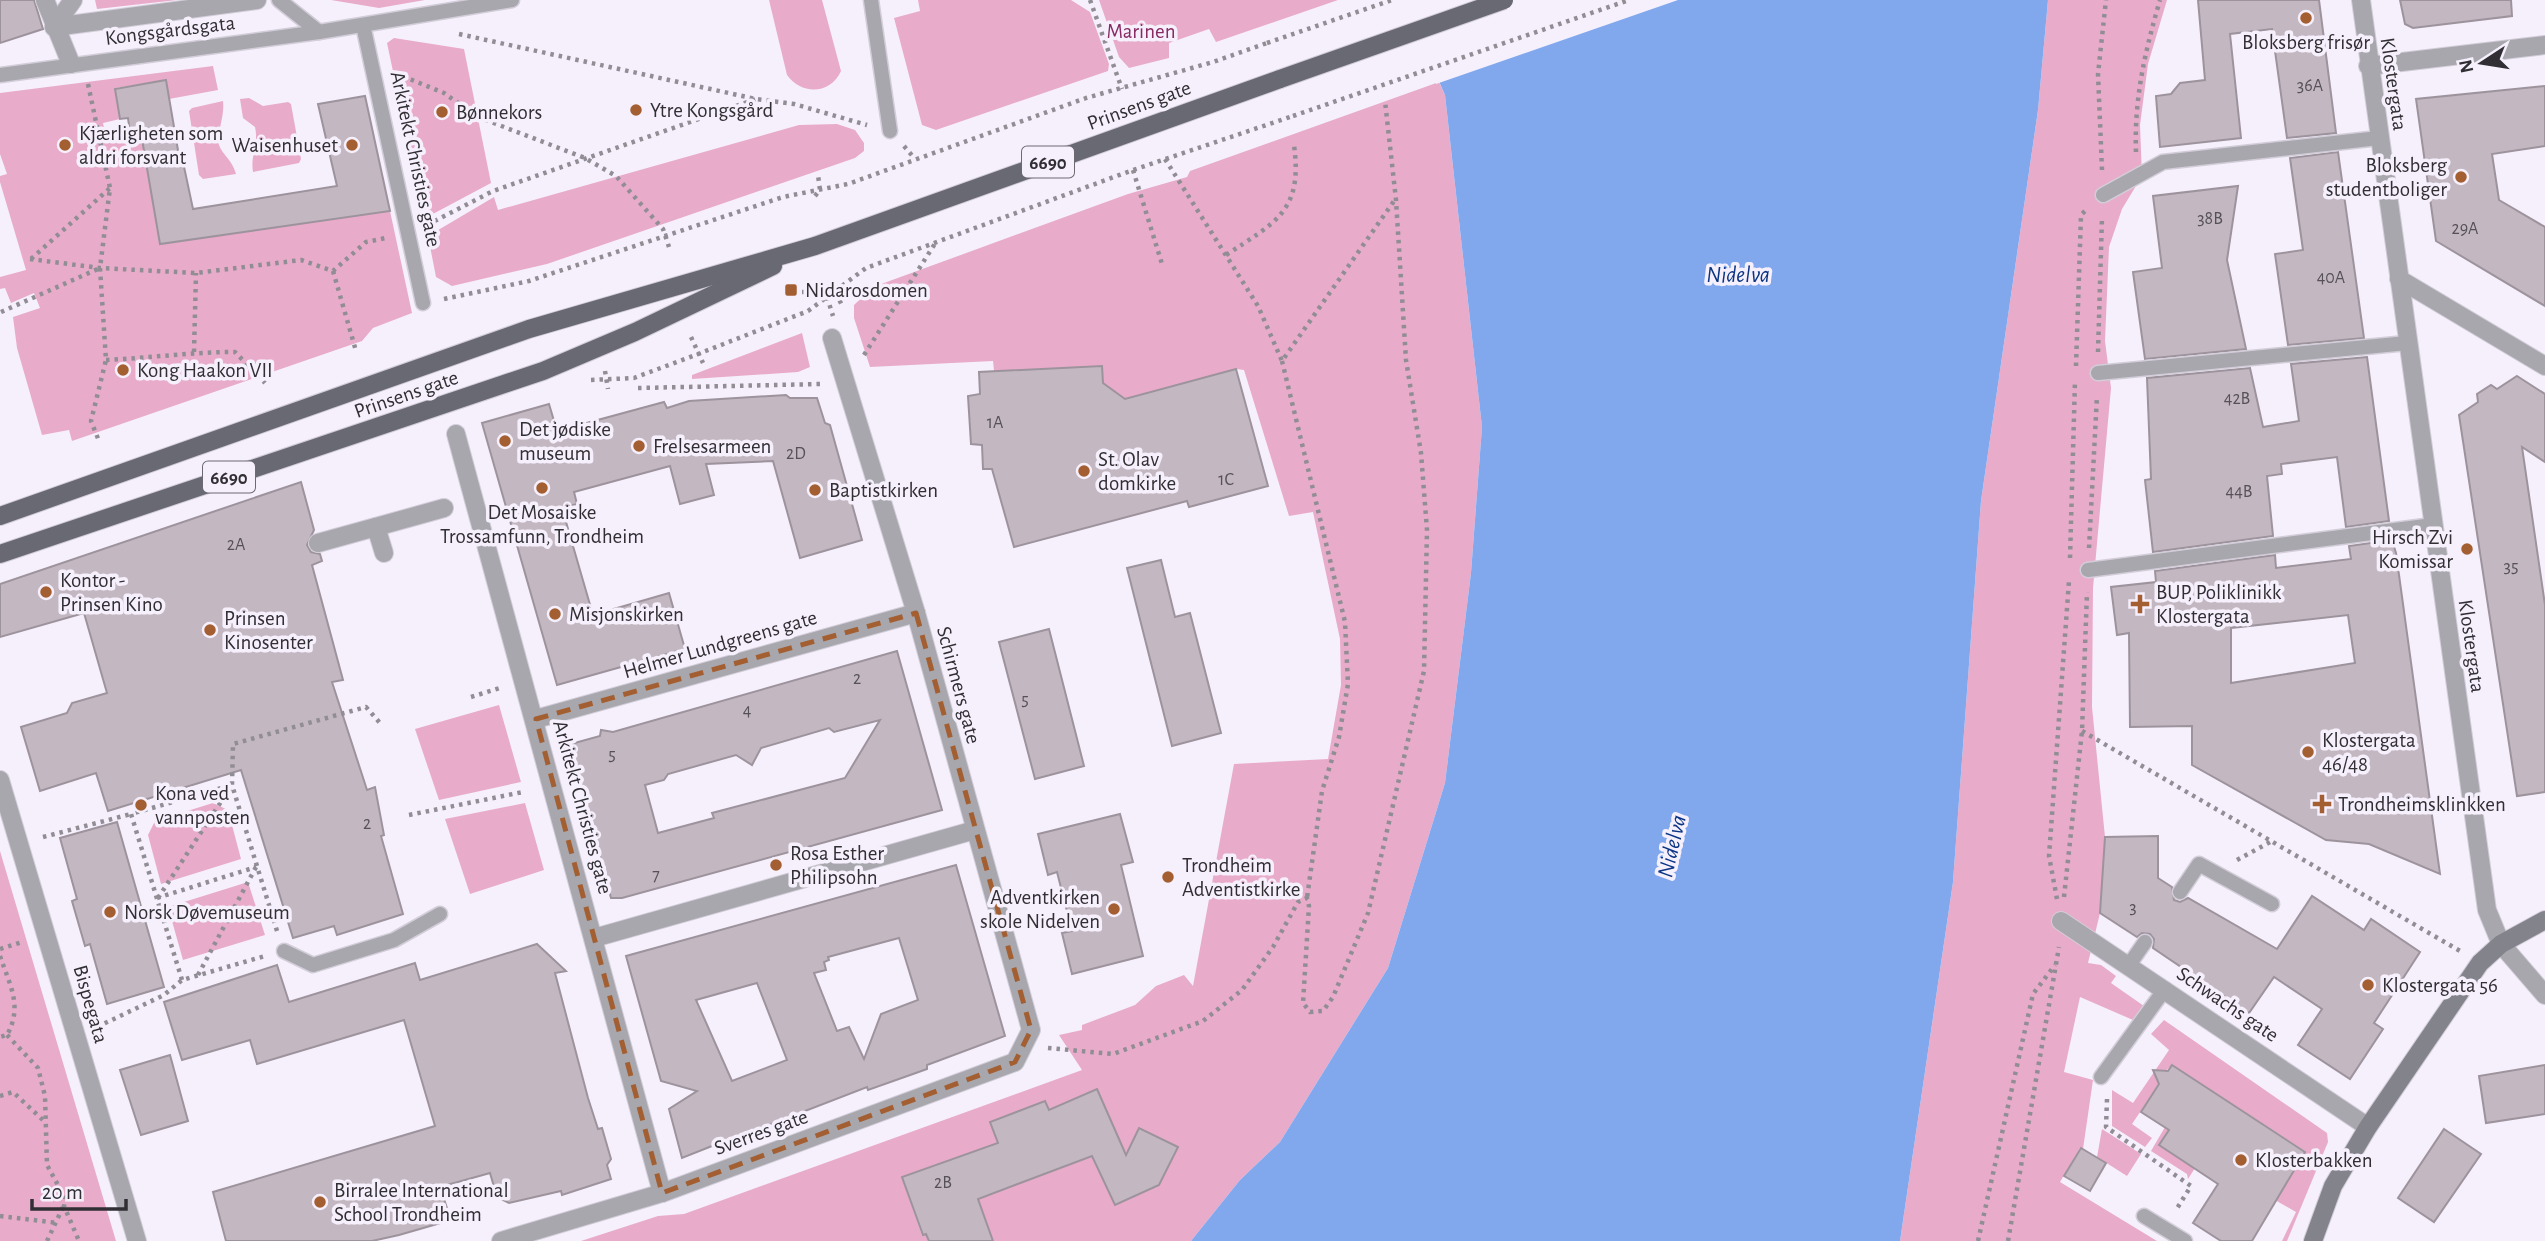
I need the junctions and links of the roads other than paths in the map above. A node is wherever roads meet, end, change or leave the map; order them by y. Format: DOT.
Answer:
graph roads {
  1 [pos="45,0"];
  2 [pos="73,0"];
  3 [pos="257,0"];
  4 [pos="279,0"];
  5 [pos="512,0"];
  6 [pos="872,0"];
  7 [pos="1504,0"];
  8 [pos="2361,0"];
  9 [pos="363,25"];
  10 [pos="54,27"];
  11 [pos="319,32"];
  12 [pos="2545,46"];
  13 [pos="77,63"];
  14 [pos="2368,66"];
  15 [pos="0,75"];
  16 [pos="890,131"];
  17 [pos="2379,138"];
  18 [pos="2102,195"];
  19 [pos="815,246"];
  20 [pos="2399,279"];
  21 [pos="423,303"];
  22 [pos="832,338"];
  23 [pos="2407,343"];
  24 [pos="2545,366"];
  25 [pos="2098,373"];
  26 [pos="456,434"];
  27 [pos="444,508"];
  28 [pos="0,516"];
  29 [pos="2433,525"];
  30 [pos="376,527"];
  31 [pos="318,543"];
  32 [pos="384,553"];
  33 [pos="0,554"];
  34 [pos="2088,570"];
  35 [pos="916,613"];
  36 [pos="536,719"];
  37 [pos="0,780"];
  38 [pos="975,830"];
  39 [pos="2180,892"];
  40 [pos="2272,904"];
  41 [pos="440,914"];
  42 [pos="2545,920"];
  43 [pos="2061,921"];
  44 [pos="594,938"];
  45 [pos="2145,942"];
  46 [pos="2501,944"];
  47 [pos="284,951"];
  48 [pos="2129,965"];
  49 [pos="2165,989"];
  50 [pos="2545,995"];
  51 [pos="1026,1046"];
  52 [pos="2104,1073"];
  53 [pos="2368,1126"];
  54 [pos="662,1193"];
  55 [pos="2144,1216"];
  56 [pos="137,1241"];
  57 [pos="501,1241"];
  58 [pos="2185,1241"];
  59 [pos="2313,1241"];
  1 -- 10 [label="street"];
  2 -- 10 [label="street"];
  3 -- 10 [label="street"];
  4 -- 11 [label="lane"];
  5 -- 9 [label="lane, Kongsgårdsgata"];
  6 -- 16 [label="lane"];
  7 -- 19 [label="main road, Prinsens gate / 6690, bridge"];
  8 -- 14 [label="street, Klostergata"];
  9 -- 11 [label="lane, Kongsgårdsgata"];
  9 -- 21 [label="lane, Arkitekt Christies gate"];
  10 -- 13 [label="street"];
  11 -- 13 [label="lane, Kongsgårdsgata"];
  12 -- 14 [label="street"];
  13 -- 15 [label="lane, Kongsgårdsgata"];
  14 -- 17 [label="street, Klostergata"];
  17 -- 18 [label="lane"];
  17 -- 20 [label="street, Klostergata"];
  19 -- 28 [label="main road, Prinsens gate / 6690"];
  19 -- 33 [label="main road, Prinsens gate / 6690"];
  20 -- 23 [label="street, Klostergata"];
  20 -- 24 [label="street"];
  22 -- 35 [label="street, Schirmers gate"];
  23 -- 25 [label="lane"];
  23 -- 29 [label="street, Klostergata"];
  26 -- 36 [label="street, Arkitekt Christies gate"];
  27 -- 30 [label="street"];
  29 -- 34 [label="lane"];
  29 -- 46 [label="street, Klostergata"];
  30 -- 31 [label="street"];
  30 -- 32 [label="street"];
  35 -- 36 [label="street, Helmer Lundgreens gate"];
  35 -- 38 [label="street, Schirmers gate"];
  36 -- 44 [label="street, Arkitekt Christies gate"];
  37 -- 56 [label="street, Bispegata"];
  38 -- 44 [label="street"];
  38 -- 51 [label="street, Schirmers gate"];
  39 -- 40 [label="lane"];
  41 -- 47 [label="lane"];
  42 -- 46 [label="street"];
  43 -- 48 [label="street, Schwachs gate"];
  44 -- 54 [label="street, Arkitekt Christies gate"];
  45 -- 48 [label="lane"];
  46 -- 50 [label="street, Klostergata"];
  46 -- 53 [label="street"];
  48 -- 49 [label="street, Schwachs gate"];
  49 -- 52 [label="lane"];
  49 -- 53 [label="street, Schwachs gate"];
  51 -- 54 [label="street, Sverres gate"];
  53 -- 59 [label="street"];
  54 -- 57 [label="street, Sverres gate"];
  55 -- 58 [label="lane"];
}
